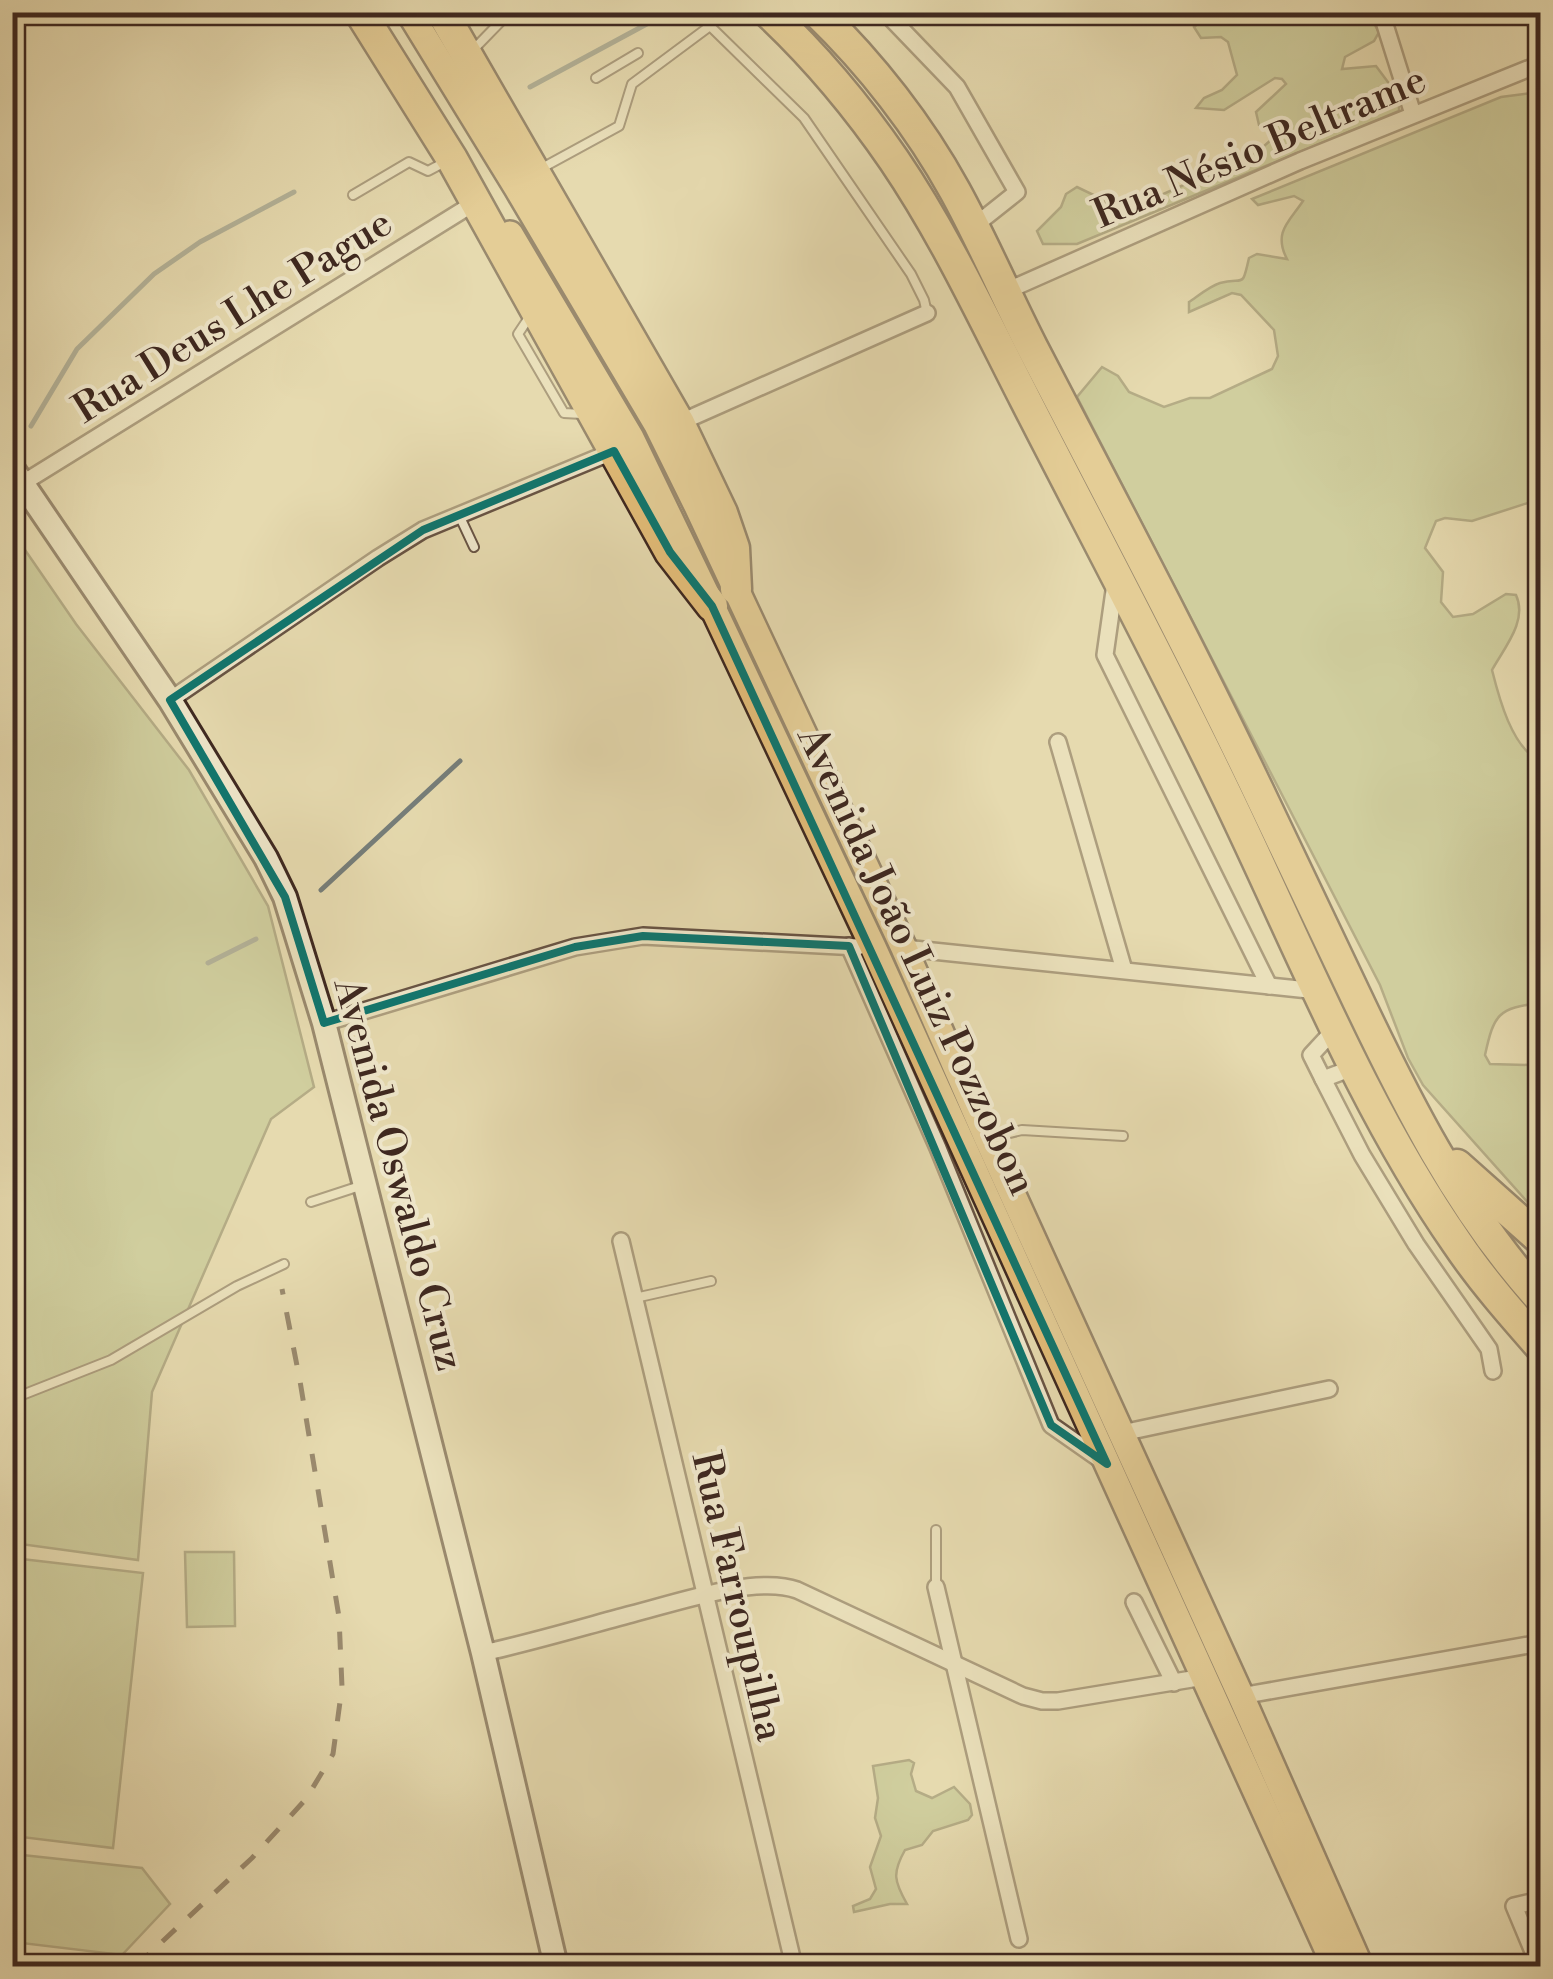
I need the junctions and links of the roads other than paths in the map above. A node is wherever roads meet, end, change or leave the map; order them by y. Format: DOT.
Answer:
graph roads {
  1 [pos="360,12"];
  2 [pos="378,12"];
  3 [pos="409,12"];
  4 [pos="442,12"];
  5 [pos="510,12"];
  6 [pos="693,12"];
  7 [pos="768,12"];
  8 [pos="885,12"];
  9 [pos="1381,12"];
  10 [pos="821,14"];
  11 [pos="710,26"];
  12 [pos="638,53"];
  13 [pos="467,56"];
  14 [pos="620,64"];
  15 [pos="1540,64"];
  16 [pos="596,78"];
  17 [pos="632,84"];
  18 [pos="1413,114"];
  19 [pos="452,159"];
  20 [pos="534,172"];
  21 [pos="353,196"];
  22 [pos="476,202"];
  23 [pos="973,227"];
  24 [pos="1004,292"];
  25 [pos="926,313"];
  26 [pos="680,424"];
  27 [pos="614,451"];
  28 [pos="18,476"];
  29 [pos="459,515"];
  30 [pos="474,547"];
  31 [pos="1116,578"];
  32 [pos="724,597"];
  33 [pos="170,700"];
  34 [pos="1058,742"];
  35 [pos="861,947"];
  36 [pos="904,948"];
  37 [pos="1124,970"];
  38 [pos="1269,986"];
  39 [pos="1319,991"];
  40 [pos="324,1023"];
  41 [pos="1336,1028"];
  42 [pos="1355,1067"];
  43 [pos="1323,1079"];
  44 [pos="1123,1136"];
  45 [pos="987,1138"];
  46 [pos="1430,1142"];
  47 [pos="365,1184"];
  48 [pos="310,1202"];
  49 [pos="1540,1240"];
  50 [pos="621,1241"];
  51 [pos="284,1264"];
  52 [pos="711,1281"];
  53 [pos="635,1298"];
  54 [pos="1540,1298"];
  55 [pos="1540,1346"];
  56 [pos="1492,1371"];
  57 [pos="1329,1389"];
  58 [pos="12,1399"];
  59 [pos="1122,1433"];
  60 [pos="936,1530"];
  61 [pos="936,1588"];
  62 [pos="706,1594"];
  63 [pos="1134,1602"];
  64 [pos="1540,1643"];
  65 [pos="483,1654"];
  66 [pos="953,1663"];
  67 [pos="1204,1677"];
  68 [pos="1174,1683"];
  69 [pos="1241,1696"];
  70 [pos="1540,1900"];
  71 [pos="1019,1939"];
  72 [pos="556,1966"];
  73 [pos="794,1966"];
  74 [pos="1335,1966"];
  75 [pos="1360,1966"];
  76 [pos="1539,1966"];
  1 -- 19 [label="highway"];
  2 -- 32 [label="main road, Avenida João Luiz Pozzobon"];
  3 -- 32 [label="main road, Avenida João Luiz Pozzobon"];
  4 -- 13 [label="highway"];
  5 -- 13 [label="lane"];
  6 -- 11 [label="lane"];
  7 -- 31 [label="highway"];
  8 -- 23 [label="street"];
  9 -- 18 [label="street"];
  10 -- 23 [label="highway"];
  11 -- 17 [label="lane"];
  11 -- 25 [label="lane"];
  12 -- 14 [label="lane"];
  13 -- 20 [label="highway"];
  14 -- 16 [label="lane"];
  14 -- 17 [label="lane"];
  15 -- 18 [label="street, Rua Nésio Beltrame"];
  17 -- 20 [label="lane"];
  18 -- 24 [label="street, Rua Nésio Beltrame"];
  19 -- 21 [label="lane"];
  19 -- 22 [label="highway"];
  20 -- 26 [label="highway"];
  22 -- 27 [label="highway"];
  22 -- 28 [label="street, Rua Deus Lhe Pague"];
  23 -- 24 [label="highway"];
  24 -- 46 [label="highway"];
  25 -- 26 [label="street"];
  26 -- 32 [label="highway"];
  27 -- 29 [label="street"];
  27 -- 32 [label="highway"];
  28 -- 33 [label="street, Avenida Oswaldo Cruz"];
  29 -- 30 [label="lane"];
  29 -- 33 [label="street"];
  31 -- 38 [label="street"];
  31 -- 39 [label="highway"];
  32 -- 35 [label="main road, Avenida João Luiz Pozzobon"];
  32 -- 36 [label="main road, Avenida João Luiz Pozzobon"];
  33 -- 40 [label="street, Avenida Oswaldo Cruz"];
  34 -- 37 [label="street"];
  35 -- 40 [label="street"];
  35 -- 67 [label="main road, Avenida João Luiz Pozzobon"];
  36 -- 37 [label="street"];
  36 -- 45 [label="main road, Avenida João Luiz Pozzobon"];
  37 -- 38 [label="street"];
  38 -- 39 [label="street"];
  39 -- 41 [label="highway"];
  40 -- 47 [label="street, Avenida Oswaldo Cruz"];
  41 -- 42 [label="highway"];
  41 -- 43 [label="street"];
  42 -- 43 [label="street"];
  42 -- 55 [label="highway"];
  43 -- 56 [label="street"];
  44 -- 45 [label="lane"];
  45 -- 59 [label="main road, Avenida João Luiz Pozzobon"];
  46 -- 49 [label="highway"];
  46 -- 54 [label="highway"];
  47 -- 48 [label="lane"];
  47 -- 65 [label="street, Avenida Oswaldo Cruz"];
  50 -- 53 [label="street, Rua Farroupilha"];
  51 -- 58 [label="lane"];
  52 -- 53 [label="lane"];
  53 -- 62 [label="street, Rua Farroupilha"];
  57 -- 59 [label="street"];
  59 -- 69 [label="main road, Avenida João Luiz Pozzobon"];
  60 -- 61 [label="lane"];
  61 -- 66 [label="street"];
  62 -- 65 [label="street"];
  62 -- 66 [label="street"];
  62 -- 73 [label="street, Rua Farroupilha"];
  63 -- 68 [label="street"];
  64 -- 69 [label="street"];
  65 -- 72 [label="street, Avenida Oswaldo Cruz"];
  66 -- 68 [label="street"];
  66 -- 71 [label="street"];
  67 -- 68 [label="street"];
  67 -- 74 [label="main road, Avenida João Luiz Pozzobon"];
  69 -- 75 [label="main road, Avenida João Luiz Pozzobon"];
  70 -- 76 [label="street"];
}
